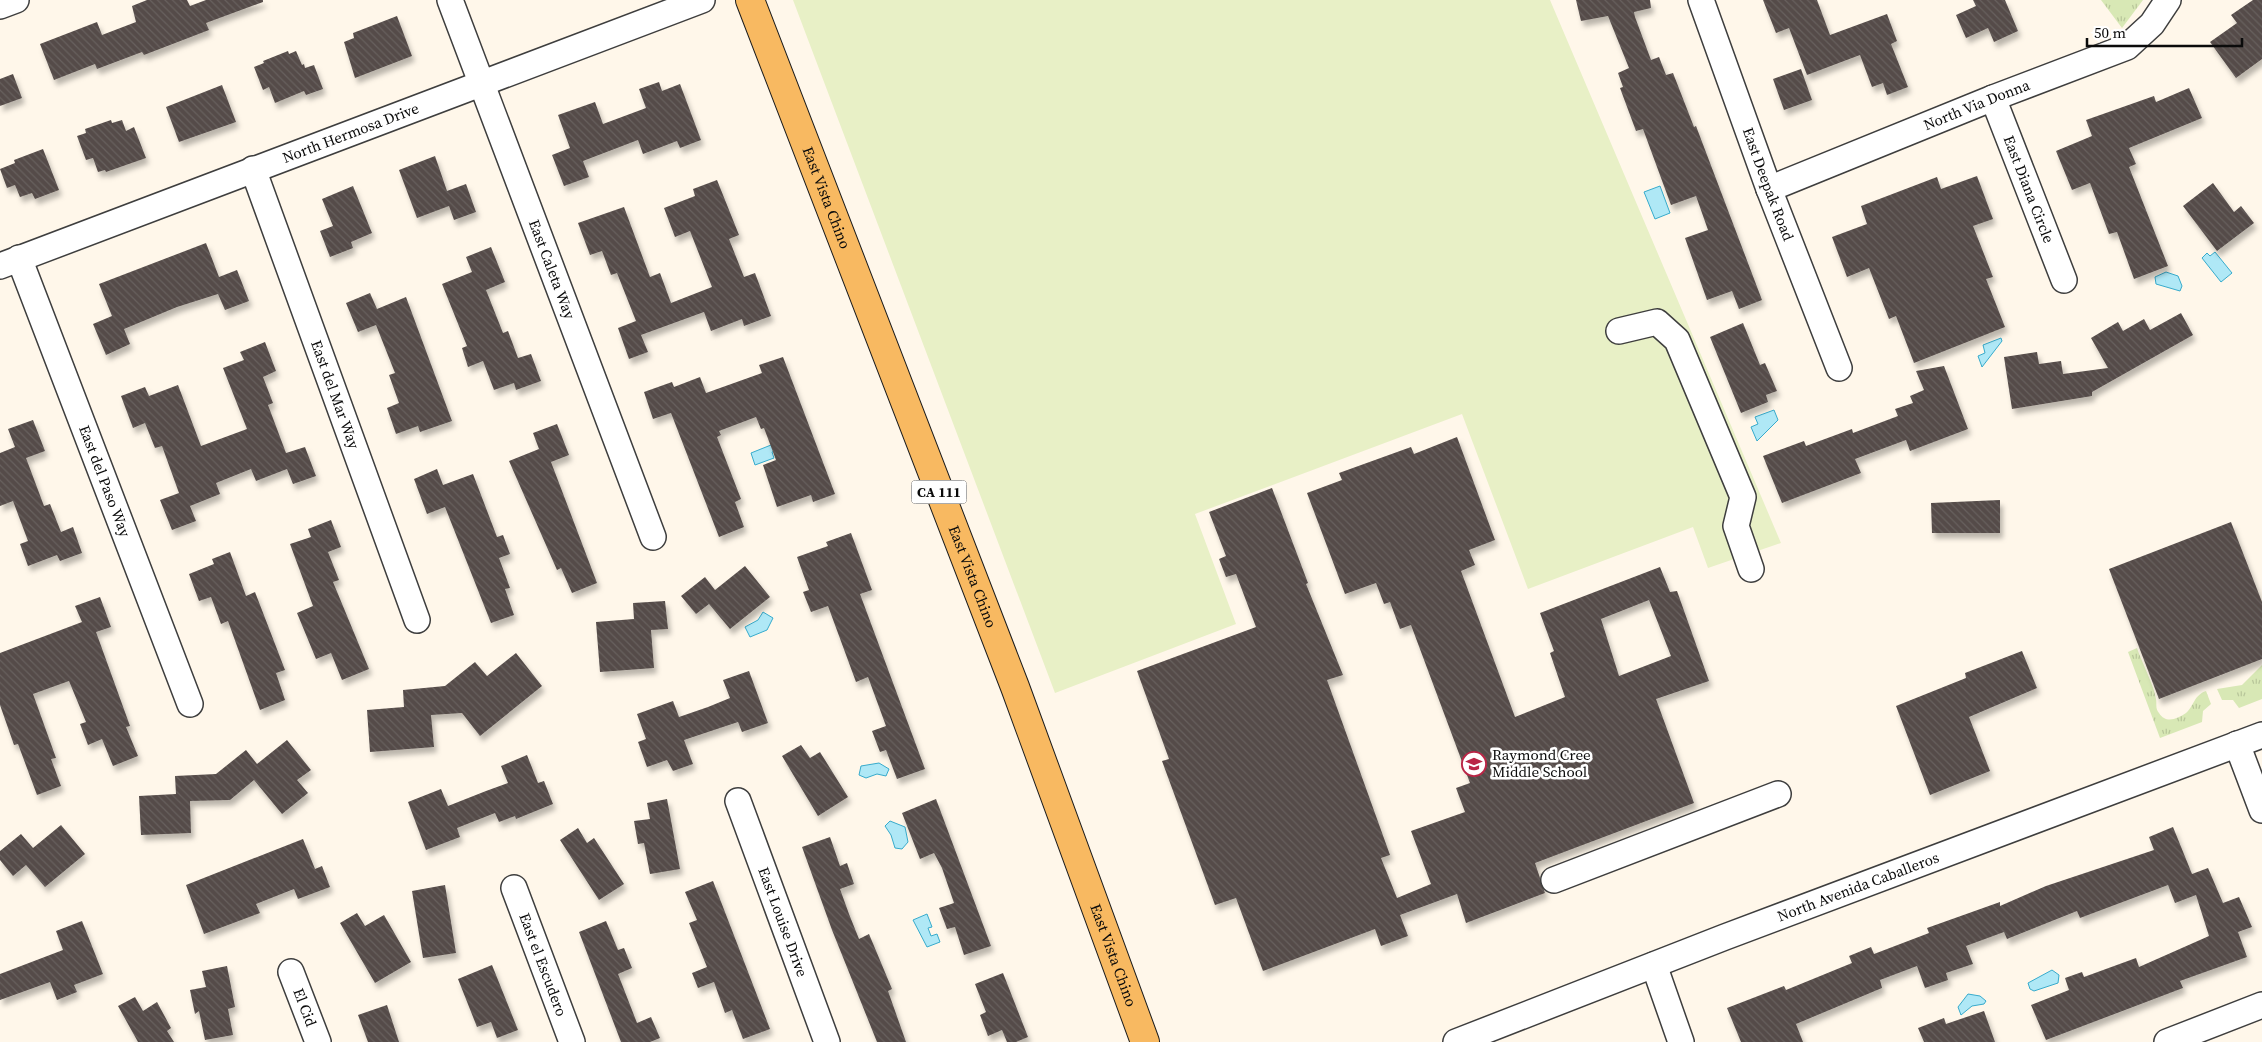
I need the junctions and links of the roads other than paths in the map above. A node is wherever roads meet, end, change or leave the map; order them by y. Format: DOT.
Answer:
graph roads {
  1 [pos="16,0"];
  2 [pos="450,0"];
  3 [pos="702,0"];
  4 [pos="750,0"];
  5 [pos="1701,0"];
  6 [pos="2168,0"];
  7 [pos="0,6"];
  8 [pos="482,82"];
  9 [pos="1993,98"];
  10 [pos="253,169"];
  11 [pos="1769,189"];
  12 [pos="10,262"];
  13 [pos="2064,280"];
  14 [pos="1619,331"];
  15 [pos="1839,368"];
  16 [pos="653,537"];
  17 [pos="1751,569"];
  18 [pos="417,620"];
  19 [pos="190,704"];
  20 [pos="2262,735"];
  21 [pos="2237,744"];
  22 [pos="1778,794"];
  23 [pos="738,801"];
  24 [pos="2262,810"];
  25 [pos="1554,880"];
  26 [pos="514,888"];
  27 [pos="1654,965"];
  28 [pos="291,972"];
  29 [pos="2262,1005"];
  30 [pos="318,1042"];
  31 [pos="572,1042"];
  32 [pos="827,1042"];
  33 [pos="1145,1042"];
  34 [pos="1456,1042"];
  35 [pos="1682,1042"];
  36 [pos="2167,1042"];
  1 -- 7 [label="street"];
  2 -- 8 [label="street, East Caleta Way"];
  3 -- 8 [label="street, North Hermosa Drive"];
  4 -- 33 [label="main road, East Vista Chino / CA 111"];
  5 -- 11 [label="street, East Deepak Road"];
  6 -- 9 [label="street, North Via Donna"];
  8 -- 10 [label="street, North Hermosa Drive"];
  8 -- 16 [label="street, East Caleta Way"];
  9 -- 11 [label="street, North Via Donna"];
  9 -- 13 [label="street, East Diana Circle"];
  10 -- 12 [label="street, North Hermosa Drive"];
  10 -- 18 [label="street, East del Mar Way"];
  11 -- 15 [label="street, East Deepak Road"];
  12 -- 19 [label="street, East del Paso Way"];
  14 -- 17 [label="street"];
  20 -- 21 [label="street, North Avenida Caballeros"];
  21 -- 24 [label="street"];
  21 -- 27 [label="street, North Avenida Caballeros"];
  22 -- 25 [label="street"];
  23 -- 32 [label="street, East Louise Drive"];
  26 -- 31 [label="street, East el Escudero"];
  27 -- 34 [label="street, North Avenida Caballeros"];
  27 -- 35 [label="street"];
  28 -- 30 [label="street, El Cid"];
  29 -- 36 [label="street"];
}
